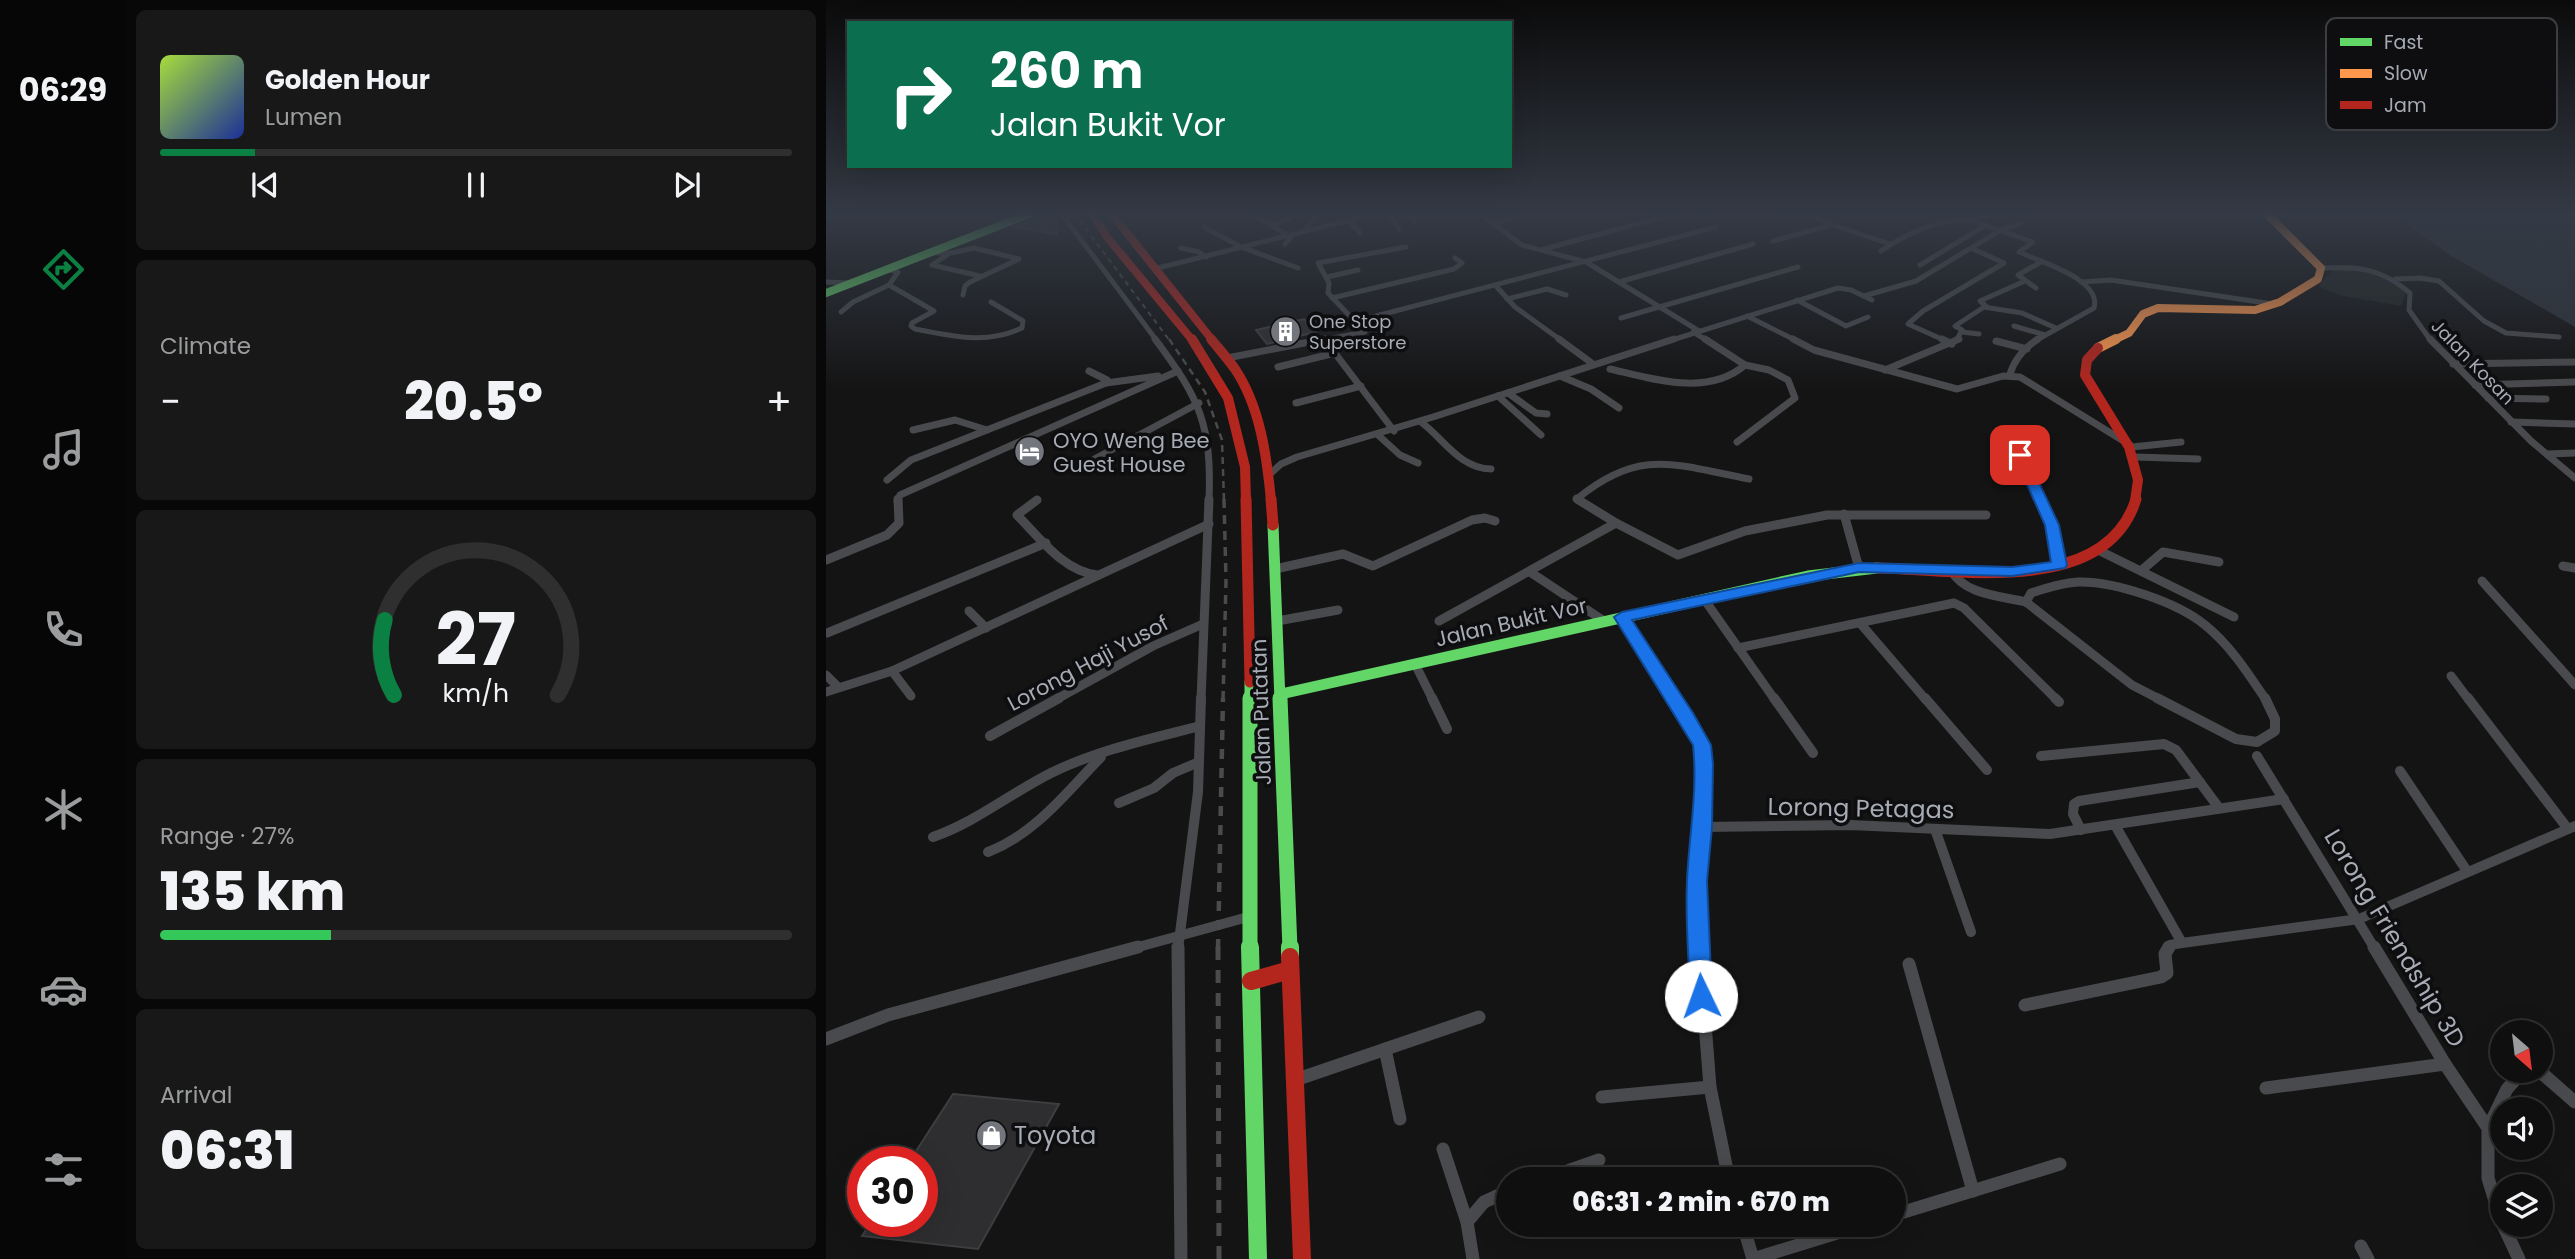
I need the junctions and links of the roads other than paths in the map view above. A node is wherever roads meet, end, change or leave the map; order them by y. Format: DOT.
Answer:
graph roads {
  1 [pos="880,272"];
  2 [pos="897,272"];
  3 [pos="961,272"];
  4 [pos="990,272"];
  5 [pos="1105,272"];
  6 [pos="1138,272"];
  7 [pos="1151,272"];
  8 [pos="1155,272"];
  9 [pos="1324,272"];
  10 [pos="1350,272"];
  11 [pos="1442,272"];
  12 [pos="1549,272"];
  13 [pos="1602,272"];
  14 [pos="1655,272"];
  15 [pos="1782,272"];
  16 [pos="1932,272"];
  17 [pos="1989,272"];
  18 [pos="2024,272"];
  19 [pos="2061,272"];
  20 [pos="2320,272"];
  21 [pos="2378,272"];
  22 [pos="980,276"];
  23 [pos="1143,277"];
  24 [pos="1327,277"];
  25 [pos="2395,279"];
  26 [pos="2025,281"];
  27 [pos="826,282"];
  28 [pos="1619,282"];
  29 [pos="2081,282"];
  30 [pos="852,283"];
  31 [pos="889,285"];
  32 [pos="1496,286"];
  33 [pos="2036,288"];
  34 [pos="826,293"];
  35 [pos="963,295"];
  36 [pos="1566,295"];
  37 [pos="1864,296"];
  38 [pos="1332,298"];
  39 [pos="1507,299"];
  40 [pos="1797,300"];
  41 [pos="1872,300"];
  42 [pos="991,302"];
  43 [pos="2021,303"];
  44 [pos="2273,304"];
  45 [pos="1662,307"];
  46 [pos="1987,307"];
  47 [pos="841,312"];
  48 [pos="2022,313"];
  49 [pos="1747,316"];
  50 [pos="1868,317"];
  51 [pos="1621,318"];
  52 [pos="1357,321"];
  53 [pos="2014,326"];
  54 [pos="2056,328"];
  55 [pos="1696,331"];
  56 [pos="1962,332"];
  57 [pos="1979,334"];
  58 [pos="2045,335"];
  59 [pos="2558,337"];
  60 [pos="1325,340"];
  61 [pos="1996,341"];
  62 [pos="1952,344"];
  63 [pos="2027,349"];
  64 [pos="1335,353"];
  65 [pos="1227,358"];
  66 [pos="2575,362"];
  67 [pos="1593,364"];
  68 [pos="2453,364"];
  69 [pos="1745,365"];
  70 [pos="1278,367"];
  71 [pos="1610,369"];
  72 [pos="1885,370"];
  73 [pos="1178,371"];
  74 [pos="1089,372"];
  75 [pos="2010,374"];
  76 [pos="1167,375"];
  77 [pos="1559,376"];
  78 [pos="2574,382"];
  79 [pos="1106,383"];
  80 [pos="2475,385"];
  81 [pos="1361,386"];
  82 [pos="1508,393"];
  83 [pos="1498,396"];
  84 [pos="2488,398"];
  85 [pos="2546,398"];
  86 [pos="1296,403"];
  87 [pos="1199,404"];
  88 [pos="1619,408"];
  89 [pos="1547,415"];
  90 [pos="1421,422"];
  91 [pos="2511,422"];
  92 [pos="2575,424"];
  93 [pos="1260,425"];
  94 [pos="913,430"];
  95 [pos="987,430"];
  96 [pos="1237,430"];
  97 [pos="1394,431"];
  98 [pos="1378,435"];
  99 [pos="1541,435"];
  100 [pos="1737,442"];
  101 [pos="2182,442"];
  102 [pos="2133,450"];
  103 [pos="1268,452"];
  104 [pos="2575,453"];
  105 [pos="2547,454"];
  106 [pos="2020,455"];
  107 [pos="1297,457"];
  108 [pos="2198,459"];
  109 [pos="1087,463"];
  110 [pos="1418,463"];
  111 [pos="1491,469"];
  112 [pos="1270,474"];
  113 [pos="2575,478"];
  114 [pos="1749,479"];
  115 [pos="887,480"];
  116 [pos="1037,500"];
  117 [pos="1844,514"];
  118 [pos="1986,515"];
  119 [pos="1495,521"];
  120 [pos="1616,523"];
  121 [pos="1209,524"];
  122 [pos="1046,542"];
  123 [pos="2100,551"];
  124 [pos="826,559"];
  125 [pos="2220,562"];
  126 [pos="2059,565"];
  127 [pos="2563,566"];
  128 [pos="1859,568"];
  129 [pos="2575,568"];
  130 [pos="1275,569"];
  131 [pos="1951,570"];
  132 [pos="2142,570"];
  133 [pos="1530,572"];
  134 [pos="1099,575"];
  135 [pos="2482,581"];
  136 [pos="1704,598"];
  137 [pos="2026,602"];
  138 [pos="1338,610"];
  139 [pos="969,611"];
  140 [pos="1622,617"];
  141 [pos="2234,617"];
  142 [pos="1277,621"];
  143 [pos="1439,621"];
  144 [pos="1604,621"];
  145 [pos="1203,624"];
  146 [pos="1860,624"];
  147 [pos="986,628"];
  148 [pos="827,633"];
  149 [pos="1738,648"];
  150 [pos="1415,664"];
  151 [pos="892,671"];
  152 [pos="826,675"];
  153 [pos="2451,676"];
  154 [pos="2575,685"];
  155 [pos="838,687"];
  156 [pos="1269,690"];
  157 [pos="826,692"];
  158 [pos="911,696"];
  159 [pos="2060,702"];
  160 [pos="1200,726"];
  161 [pos="1447,729"];
  162 [pos="990,736"];
  163 [pos="1105,753"];
  164 [pos="1814,753"];
  165 [pos="2041,756"];
  166 [pos="2257,756"];
  167 [pos="1199,762"];
  168 [pos="1987,770"];
  169 [pos="2400,771"];
  170 [pos="2200,782"];
  171 [pos="2284,799"];
  172 [pos="1119,803"];
  173 [pos="2218,808"];
  174 [pos="2115,825"];
  175 [pos="1702,827"];
  176 [pos="2572,827"];
  177 [pos="1935,829"];
  178 [pos="2081,830"];
  179 [pos="933,837"];
  180 [pos="988,852"];
  181 [pos="2467,871"];
  182 [pos="1250,916"];
  183 [pos="2359,919"];
  184 [pos="1971,932"];
  185 [pos="1178,936"];
  186 [pos="2182,943"];
  187 [pos="1909,964"];
  188 [pos="1290,970"];
  189 [pos="1251,981"];
  190 [pos="2025,1005"];
  191 [pos="1479,1017"];
  192 [pos="826,1039"];
  193 [pos="1385,1049"];
  194 [pos="2445,1064"];
  195 [pos="1294,1081"];
  196 [pos="2512,1083"];
  197 [pos="2552,1083"];
  198 [pos="1710,1087"];
  199 [pos="2266,1088"];
  200 [pos="1602,1097"];
  201 [pos="2575,1102"];
  202 [pos="1400,1119"];
  203 [pos="2488,1128"];
  204 [pos="1443,1149"];
  205 [pos="1599,1160"];
  206 [pos="2060,1164"];
  207 [pos="1579,1167"];
  208 [pos="1726,1167"];
  209 [pos="2490,1190"];
  210 [pos="1973,1191"];
  211 [pos="1496,1195"];
  212 [pos="1906,1211"];
  213 [pos="1467,1222"];
  214 [pos="1747,1237"];
  215 [pos="1825,1237"];
  216 [pos="2509,1237"];
  217 [pos="1181,1259"];
  218 [pos="1258,1259"];
  219 [pos="1302,1259"];
  220 [pos="1473,1259"];
  221 [pos="1754,1259"];
  222 [pos="2519,1259"];
  1 -- 30 [label="main road"];
  2 -- 31 [label="street"];
  3 -- 22 [label="street"];
  4 -- 22 [label="street"];
  5 -- 73 [label="street"];
  6 -- 23 [label="main road, Jalan Putatan"];
  7 -- 23 [label="main road"];
  8 -- 65 [label="main road, Jalan Putatan"];
  9 -- 24 [label="street"];
  10 -- 24 [label="street"];
  11 -- 38 [label="street"];
  12 -- 32 [label="street"];
  13 -- 28 [label="street"];
  14 -- 28 [label="street"];
  15 -- 45 [label="street"];
  16 -- 37 [label="street"];
  17 -- 62 [label="street"];
  18 -- 26 [label="street"];
  19 -- 29 [label="street"];
  20 -- 44 [label="main road"];
  21 -- 25 [label="street"];
  22 -- 35 [label="street"];
  23 -- 96 [label="main road, Jalan Putatan"];
  24 -- 38 [label="street"];
  25 -- 59 [label="street"];
  25 -- 68 [label="street, Jalan Kosan"];
  26 -- 33 [label="street"];
  26 -- 46 [label="street"];
  27 -- 30 [label="street"];
  28 -- 45 [label="street"];
  29 -- 44 [label="street"];
  29 -- 54 [label="street"];
  30 -- 34 [label="main road"];
  31 -- 42 [label="street"];
  31 -- 47 [label="street"];
  32 -- 39 [label="street"];
  32 -- 52 [label="street"];
  36 -- 39 [label="street"];
  37 -- 40 [label="street"];
  37 -- 41 [label="street"];
  38 -- 52 [label="street"];
  39 -- 67 [label="street"];
  40 -- 49 [label="street"];
  40 -- 50 [label="street"];
  43 -- 48 [label="street"];
  44 -- 102 [label="main road"];
  45 -- 51 [label="street"];
  45 -- 55 [label="street"];
  46 -- 48 [label="street"];
  46 -- 56 [label="street"];
  48 -- 54 [label="street"];
  49 -- 55 [label="street"];
  49 -- 72 [label="street"];
  52 -- 60 [label="street"];
  53 -- 58 [label="street"];
  54 -- 58 [label="street"];
  55 -- 67 [label="street"];
  55 -- 69 [label="street"];
  56 -- 57 [label="street"];
  56 -- 62 [label="street"];
  58 -- 63 [label="street"];
  60 -- 64 [label="street"];
  60 -- 65 [label="street"];
  61 -- 63 [label="street"];
  62 -- 72 [label="street"];
  63 -- 75 [label="street"];
  64 -- 70 [label="street"];
  64 -- 81 [label="street"];
  65 -- 93 [label="main road, Jalan Putatan"];
  66 -- 68 [label="street"];
  67 -- 77 [label="street"];
  68 -- 80 [label="street, Jalan Kosan"];
  69 -- 71 [label="street"];
  69 -- 100 [label="street"];
  72 -- 75 [label="street"];
  73 -- 76 [label="street"];
  73 -- 87 [label="street"];
  74 -- 79 [label="street"];
  75 -- 102 [label="street"];
  76 -- 79 [label="street"];
  76 -- 124 [label="street"];
  77 -- 82 [label="street"];
  77 -- 88 [label="street"];
  78 -- 80 [label="street"];
  79 -- 95 [label="street"];
  80 -- 84 [label="street, Jalan Kosan"];
  81 -- 86 [label="street"];
  81 -- 97 [label="street"];
  82 -- 83 [label="street"];
  82 -- 89 [label="street"];
  83 -- 90 [label="street"];
  83 -- 99 [label="street"];
  84 -- 85 [label="street"];
  84 -- 91 [label="street, Jalan Kosan"];
  87 -- 109 [label="street"];
  87 -- 121 [label="street"];
  90 -- 97 [label="street"];
  90 -- 111 [label="street"];
  91 -- 92 [label="street"];
  91 -- 105 [label="street, Jalan Kosan"];
  93 -- 96 [label="main road"];
  93 -- 103 [label="main road, Jalan Putatan"];
  94 -- 95 [label="street"];
  95 -- 115 [label="street"];
  96 -- 156 [label="main road, Jalan Putatan"];
  97 -- 98 [label="street"];
  98 -- 107 [label="street"];
  98 -- 110 [label="street"];
  101 -- 102 [label="street"];
  102 -- 108 [label="street"];
  102 -- 123 [label="main road, Jalan Bukit Vor"];
  103 -- 107 [label="street"];
  103 -- 112 [label="main road, Jalan Putatan"];
  104 -- 105 [label="street"];
  105 -- 113 [label="street, Jalan Kosan"];
  106 -- 126 [label="street"];
  107 -- 112 [label="street"];
  112 -- 130 [label="main road, Jalan Putatan"];
  114 -- 120 [label="street"];
  116 -- 122 [label="street"];
  117 -- 118 [label="street"];
  117 -- 120 [label="street"];
  117 -- 128 [label="street"];
  119 -- 130 [label="street"];
  120 -- 133 [label="street"];
  121 -- 134 [label="street"];
  121 -- 145 [label="street"];
  122 -- 134 [label="street"];
  122 -- 148 [label="street"];
  123 -- 126 [label="main road, Jalan Bukit Vor"];
  123 -- 132 [label="street"];
  125 -- 132 [label="street"];
  126 -- 131 [label="main road, Jalan Bukit Vor"];
  127 -- 129 [label="street"];
  128 -- 131 [label="main road, Jalan Bukit Vor"];
  128 -- 136 [label="main road, Jalan Bukit Vor"];
  130 -- 142 [label="main road, Jalan Putatan"];
  131 -- 137 [label="street"];
  132 -- 141 [label="street"];
  133 -- 143 [label="street"];
  133 -- 144 [label="street"];
  134 -- 147 [label="street"];
  135 -- 154 [label="street"];
  136 -- 140 [label="main road, Jalan Bukit Vor"];
  136 -- 149 [label="street"];
  137 -- 137 [label="street"];
  138 -- 142 [label="street"];
  139 -- 147 [label="street"];
  140 -- 144 [label="main road, Jalan Bukit Vor"];
  140 -- 175 [label="street"];
  142 -- 156 [label="main road, Jalan Putatan"];
  144 -- 150 [label="main road, Jalan Bukit Vor"];
  145 -- 160 [label="street"];
  145 -- 162 [label="street, Lorong Haji Yusof"];
  146 -- 149 [label="street"];
  146 -- 159 [label="street"];
  146 -- 168 [label="street"];
  147 -- 151 [label="street"];
  149 -- 164 [label="street"];
  150 -- 156 [label="main road, Jalan Bukit Vor"];
  150 -- 161 [label="street"];
  151 -- 155 [label="street"];
  151 -- 158 [label="street"];
  152 -- 155 [label="street"];
  153 -- 176 [label="street"];
  155 -- 157 [label="street"];
  156 -- 182 [label="main road, Jalan Putatan"];
  156 -- 188 [label="main road, Jalan Putatan"];
  160 -- 163 [label="street"];
  160 -- 167 [label="street"];
  163 -- 179 [label="street"];
  163 -- 180 [label="street"];
  165 -- 170 [label="street"];
  166 -- 171 [label="street, Lorong Friendship 3D"];
  167 -- 172 [label="street"];
  167 -- 185 [label="street"];
  169 -- 181 [label="street"];
  170 -- 173 [label="street"];
  170 -- 178 [label="street"];
  171 -- 173 [label="street, Lorong Petagas"];
  171 -- 183 [label="street, Lorong Friendship 3D"];
  173 -- 174 [label="street, Lorong Petagas"];
  174 -- 178 [label="street, Lorong Petagas"];
  174 -- 186 [label="street"];
  175 -- 177 [label="street, Lorong Petagas"];
  175 -- 198 [label="street"];
  176 -- 181 [label="street"];
  177 -- 178 [label="street, Lorong Petagas"];
  177 -- 184 [label="street"];
  181 -- 183 [label="street"];
  182 -- 185 [label="street"];
  182 -- 189 [label="main road, Jalan Putatan"];
  183 -- 186 [label="street"];
  183 -- 194 [label="street, Lorong Friendship 3D"];
  185 -- 192 [label="street"];
  185 -- 217 [label="street"];
  186 -- 190 [label="street"];
  187 -- 210 [label="street"];
  188 -- 189 [label="main road"];
  188 -- 195 [label="main road, Jalan Putatan"];
  189 -- 218 [label="main road, Jalan Putatan"];
  191 -- 193 [label="street"];
  193 -- 195 [label="street"];
  193 -- 202 [label="street"];
  194 -- 199 [label="street"];
  194 -- 203 [label="street, Lorong Friendship 3D"];
  195 -- 219 [label="main road, Jalan Putatan"];
  196 -- 203 [label="street"];
  197 -- 201 [label="street"];
  198 -- 200 [label="street"];
  198 -- 208 [label="street"];
  203 -- 209 [label="street"];
  204 -- 213 [label="street"];
  205 -- 207 [label="street"];
  206 -- 210 [label="street"];
  210 -- 212 [label="street"];
  211 -- 213 [label="street"];
  213 -- 220 [label="street"];
  214 -- 221 [label="street"];
  215 -- 221 [label="street"];
  216 -- 222 [label="street"];
}
